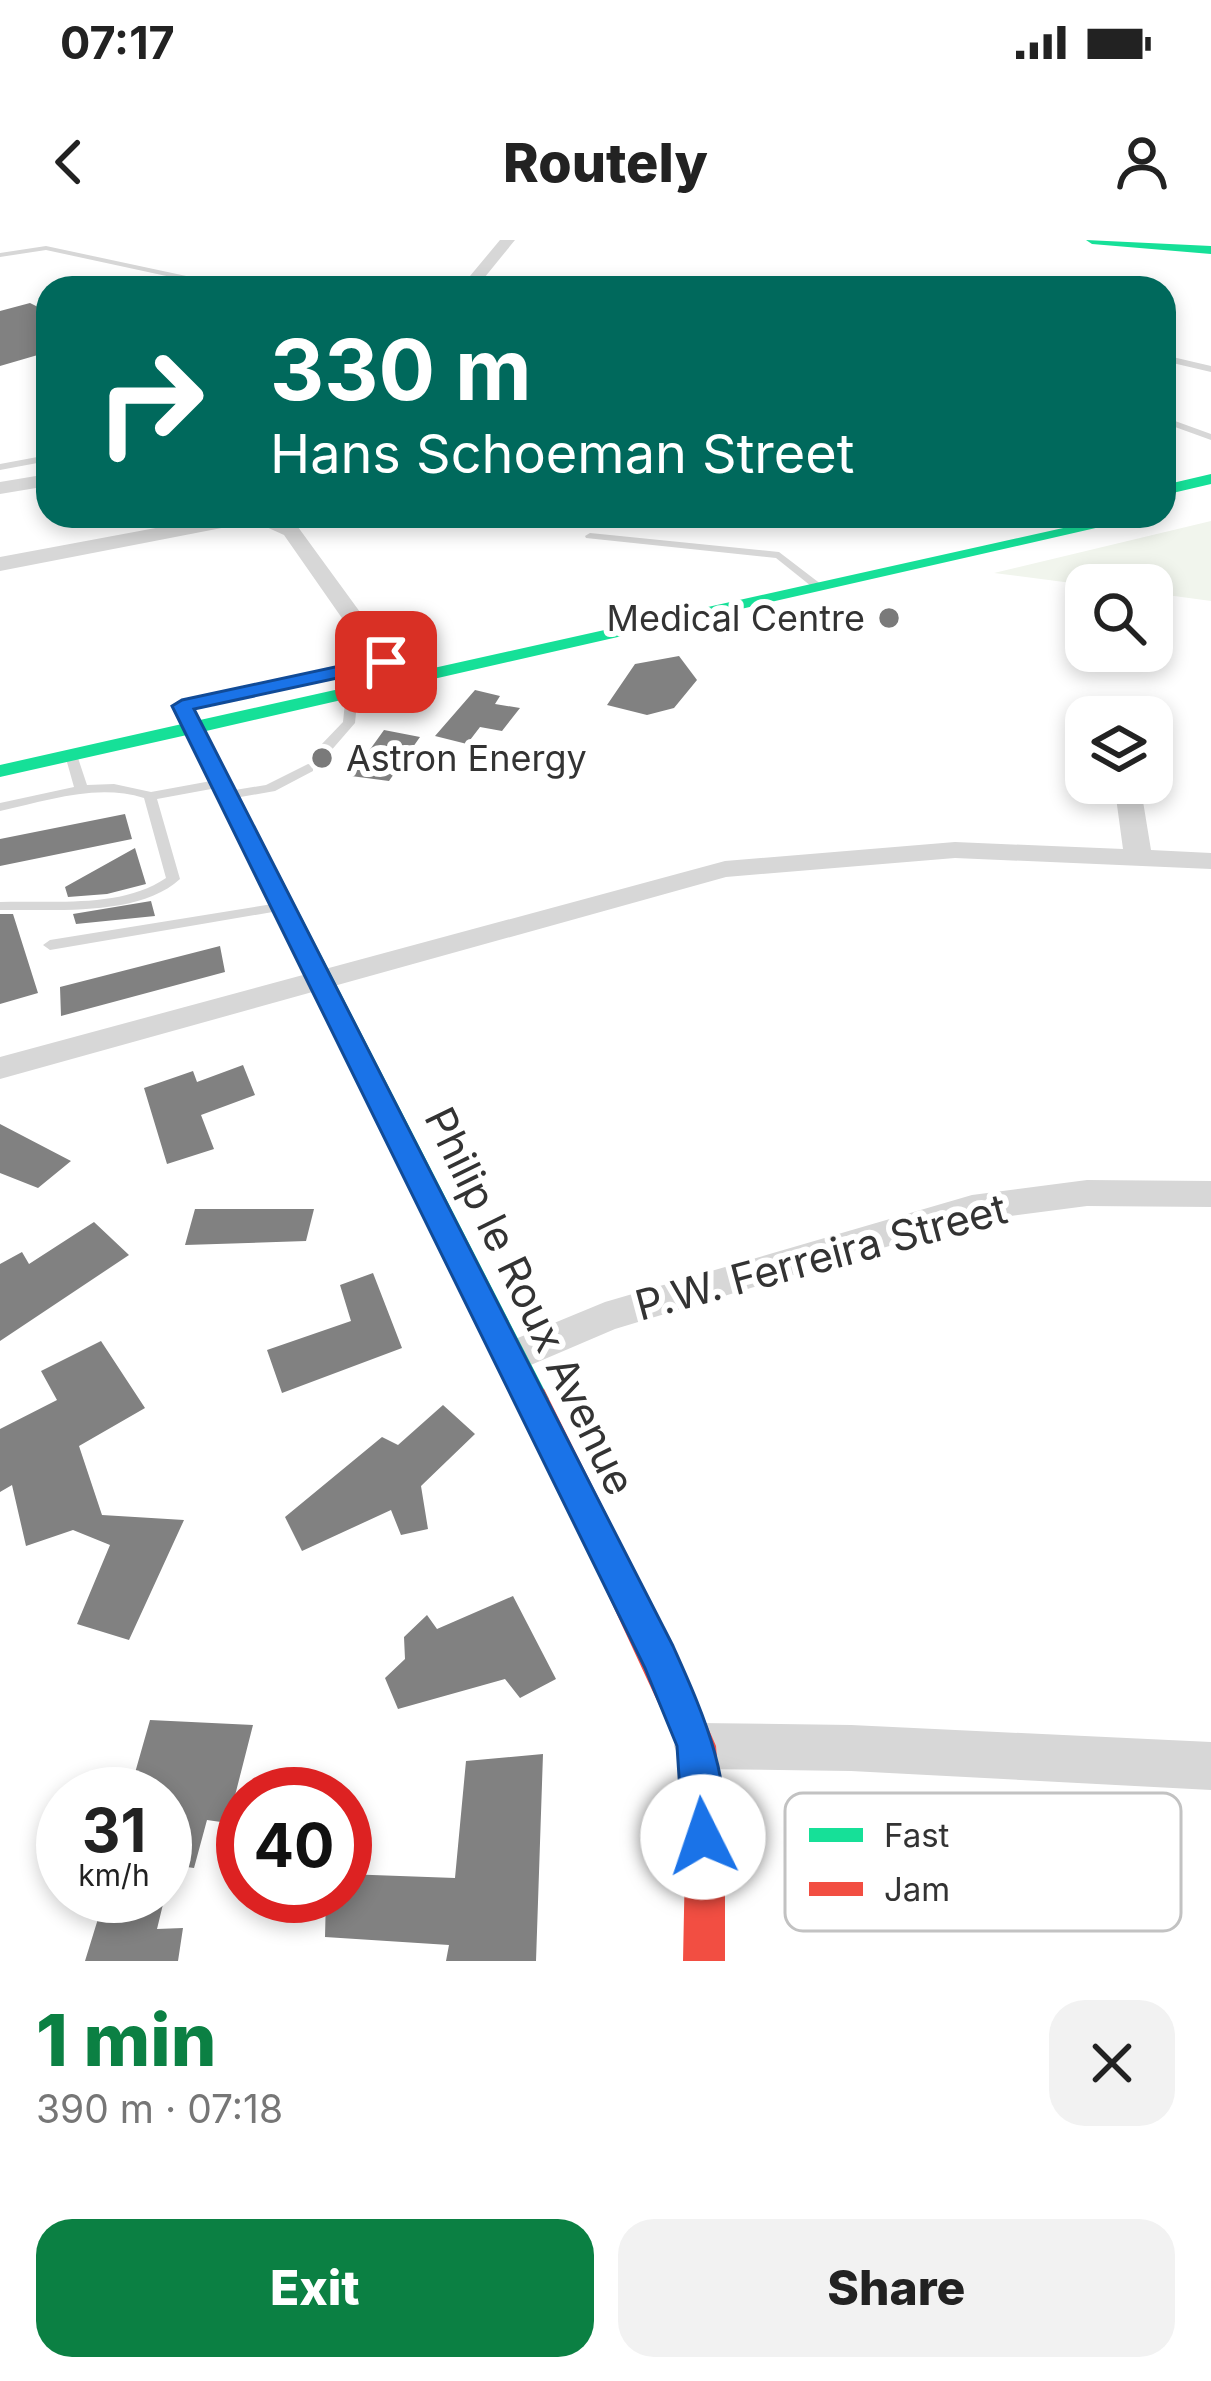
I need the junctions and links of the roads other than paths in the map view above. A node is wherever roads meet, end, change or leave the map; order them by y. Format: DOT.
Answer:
graph roads {
  1 [pos="508,240"];
  2 [pos="1092,240"];
  3 [pos="1198,240"];
  4 [pos="1211,241"];
  5 [pos="492,247"];
  6 [pos="1211,250"];
  7 [pos="0,255"];
  8 [pos="176,276"];
  9 [pos="481,276"];
  10 [pos="1176,361"];
  11 [pos="1211,369"];
  12 [pos="1176,424"];
  13 [pos="1211,437"];
  14 [pos="36,460"];
  15 [pos="0,467"];
  16 [pos="1211,479"];
  17 [pos="36,482"];
  18 [pos="1176,487"];
  19 [pos="0,488"];
  20 [pos="1211,500"];
  21 [pos="1176,508"];
  22 [pos="188,528"];
  23 [pos="284,528"];
  24 [pos="1003,528"];
  25 [pos="1077,528"];
  26 [pos="590,536"];
  27 [pos="0,564"];
  28 [pos="811,579"];
  29 [pos="393,672"];
  30 [pos="352,693"];
  31 [pos="188,717"];
  32 [pos="0,747"];
  33 [pos="324,750"];
  34 [pos="71,755"];
  35 [pos="308,768"];
  36 [pos="0,771"];
  37 [pos="225,789"];
  38 [pos="82,791"];
  39 [pos="150,796"];
  40 [pos="1130,804"];
  41 [pos="0,807"];
  42 [pos="1138,856"];
  43 [pos="1211,861"];
  44 [pos="0,906"];
  45 [pos="285,906"];
  46 [pos="50,945"];
  47 [pos="323,980"];
  48 [pos="0,1069"];
  49 [pos="1211,1194"];
  50 [pos="512,1358"];
  51 [pos="697,1746"];
  52 [pos="1211,1766"];
  53 [pos="704,1961"];
  1 -- 5 [label="street"];
  2 -- 6 [label="main road"];
  3 -- 4 [label="main road"];
  5 -- 9 [label="street"];
  7 -- 8 [label="lane"];
  10 -- 11 [label="lane"];
  12 -- 13 [label="lane"];
  14 -- 15 [label="lane"];
  16 -- 18 [label="main road"];
  17 -- 19 [label="street"];
  20 -- 21 [label="main road"];
  22 -- 27 [label="street"];
  23 -- 29 [label="street"];
  24 -- 28 [label="main road"];
  25 -- 28 [label="main road"];
  26 -- 28 [label="lane"];
  28 -- 29 [label="main road"];
  29 -- 30 [label="main road"];
  29 -- 31 [label="main road"];
  30 -- 31 [label="main road"];
  30 -- 33 [label="lane"];
  31 -- 32 [label="main road"];
  31 -- 34 [label="main road"];
  31 -- 37 [label="main road, Philip le Roux Avenue"];
  34 -- 36 [label="main road"];
  34 -- 38 [label="lane"];
  35 -- 37 [label="lane"];
  37 -- 39 [label="lane"];
  37 -- 45 [label="main road, Philip le Roux Avenue"];
  38 -- 39 [label="lane"];
  38 -- 41 [label="lane"];
  39 -- 44 [label="lane"];
  40 -- 42 [label="street"];
  42 -- 43 [label="street"];
  42 -- 47 [label="street"];
  45 -- 46 [label="lane"];
  45 -- 47 [label="main road, Philip le Roux Avenue"];
  47 -- 48 [label="street"];
  47 -- 50 [label="main road, Philip le Roux Avenue"];
  49 -- 50 [label="street, P.W. Ferreira Street"];
  50 -- 51 [label="main road, Philip le Roux Avenue"];
  51 -- 52 [label="street"];
  51 -- 53 [label="main road, Philip le Roux Avenue"];
}
